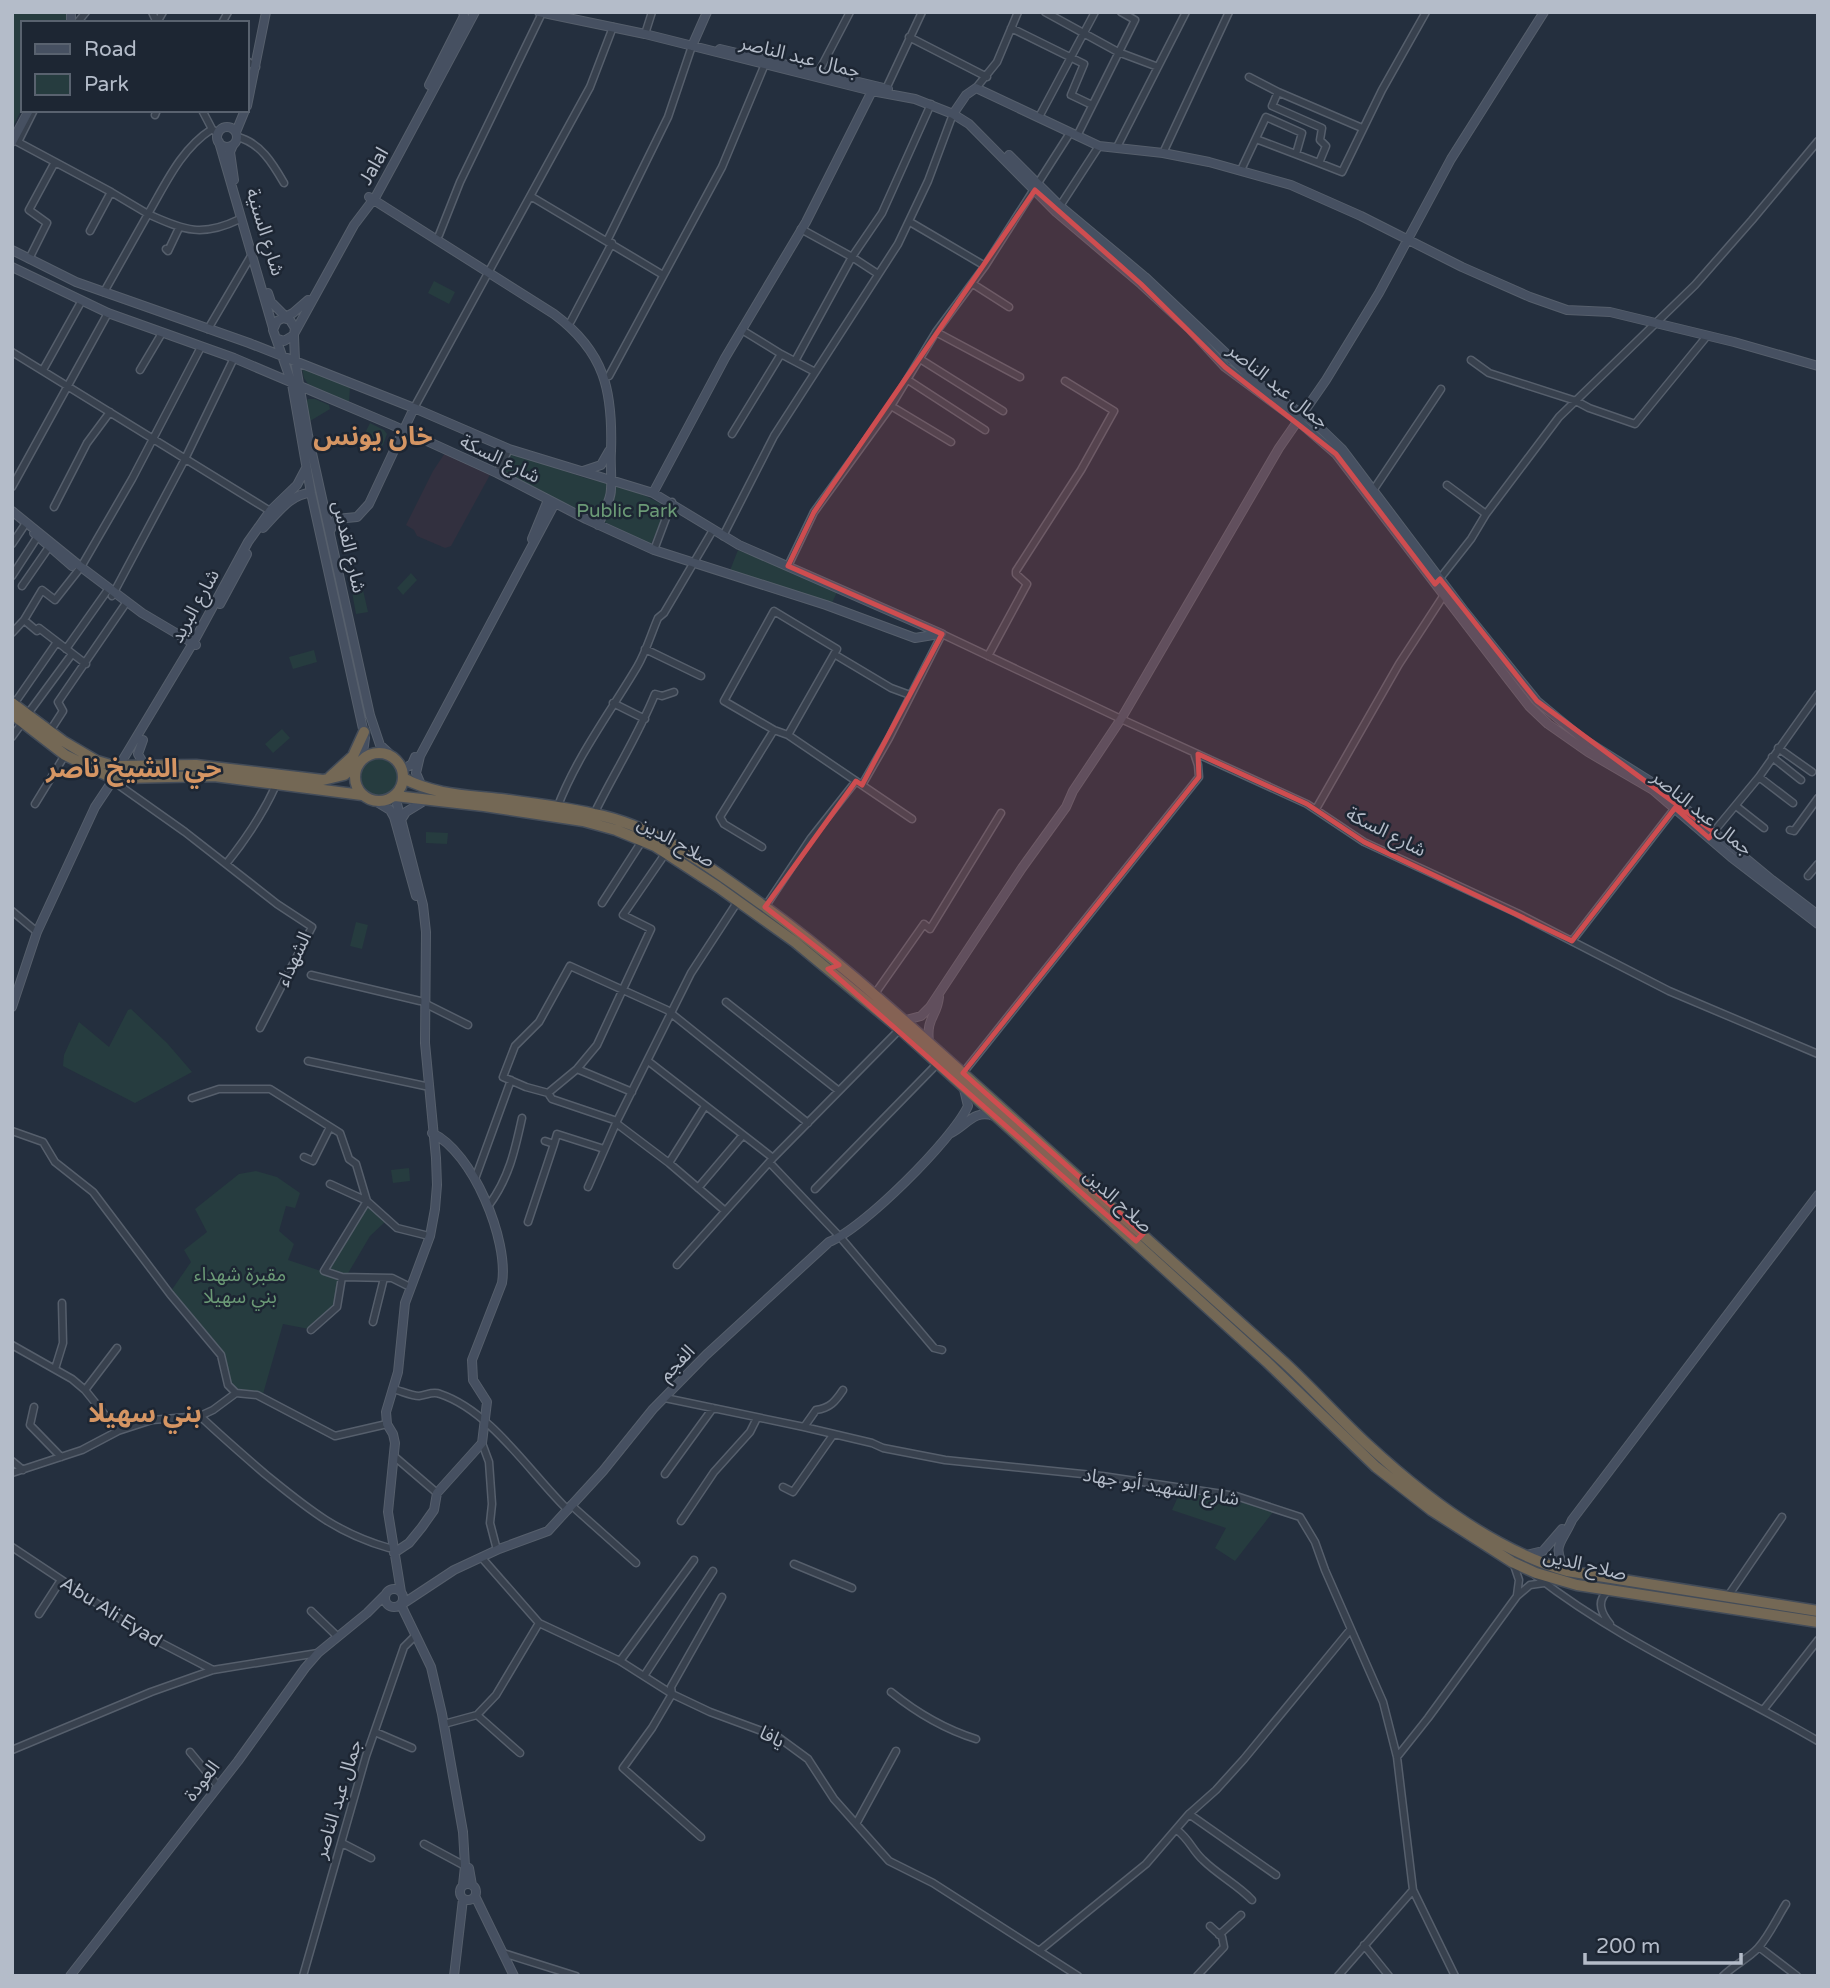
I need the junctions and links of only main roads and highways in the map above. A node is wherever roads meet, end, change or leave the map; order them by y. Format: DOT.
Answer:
graph roads {
  1 [pos="266,12"];
  2 [pos="463,12"];
  3 [pos="475,12"];
  4 [pos="707,12"];
  5 [pos="1544,12"];
  6 [pos="540,13"];
  7 [pos="561,13"];
  8 [pos="646,32"];
  9 [pos="693,44"];
  10 [pos="817,74"];
  11 [pos="872,91"];
  12 [pos="885,91"];
  13 [pos="248,100"];
  14 [pos="30,112"];
  15 [pos="245,112"];
  16 [pos="955,112"];
  17 [pos="217,135"];
  18 [pos="235,138"];
  19 [pos="15,141"];
  20 [pos="372,196"];
  21 [pos="1409,240"];
  22 [pos="12,250"];
  23 [pos="12,267"];
  24 [pos="491,271"];
  25 [pos="285,318"];
  26 [pos="294,333"];
  27 [pos="276,335"];
  28 [pos="266,350"];
  29 [pos="284,357"];
  30 [pos="295,362"];
  31 [pos="1818,366"];
  32 [pos="295,385"];
  33 [pos="405,404"];
  34 [pos="414,408"];
  35 [pos="1300,417"];
  36 [pos="394,426"];
  37 [pos="404,431"];
  38 [pos="611,448"];
  39 [pos="306,468"];
  40 [pos="578,471"];
  41 [pos="610,480"];
  42 [pos="625,485"];
  43 [pos="311,492"];
  44 [pos="653,493"];
  45 [pos="551,502"];
  46 [pos="12,511"];
  47 [pos="12,517"];
  48 [pos="598,525"];
  49 [pos="329,534"];
  50 [pos="80,569"];
  51 [pos="1437,581"];
  52 [pos="111,593"];
  53 [pos="194,646"];
  54 [pos="13,707"];
  55 [pos="24,719"];
  56 [pos="364,732"];
  57 [pos="394,758"];
  58 [pos="360,762"];
  59 [pos="149,766"];
  60 [pos="403,774"];
  61 [pos="116,775"];
  62 [pos="263,778"];
  63 [pos="326,780"];
  64 [pos="422,788"];
  65 [pos="362,795"];
  66 [pos="395,796"];
  67 [pos="424,801"];
  68 [pos="377,802"];
  69 [pos="401,820"];
  70 [pos="1711,835"];
  71 [pos="1818,915"];
  72 [pos="1818,924"];
  73 [pos="804,942"];
  74 [pos="831,965"];
  75 [pos="939,994"];
  76 [pos="422,1002"];
  77 [pos="12,1007"];
  78 [pos="903,1024"];
  79 [pos="929,1042"];
  80 [pos="962,1086"];
  81 [pos="999,1119"];
  82 [pos="432,1133"];
  83 [pos="951,1133"];
  84 [pos="1818,1195"];
  85 [pos="1139,1238"];
  86 [pos="385,1424"];
  87 [pos="1409,1488"];
  88 [pos="1572,1520"];
  89 [pos="393,1553"];
  90 [pos="1524,1556"];
  91 [pos="396,1571"];
  92 [pos="1567,1571"];
  93 [pos="387,1593"];
  94 [pos="401,1593"];
  95 [pos="415,1594"];
  96 [pos="396,1607"];
  97 [pos="1818,1611"];
  98 [pos="368,1614"];
  99 [pos="1818,1622"];
  100 [pos="445,1724"];
  101 [pos="468,1885"];
  102 [pos="475,1896"];
  103 [pos="463,1899"];
  104 [pos="70,1976"];
  105 [pos="454,1976"];
  106 [pos="514,1976"];
  1 -- 13 [label="main road, شارع السنية"];
  2 -- 20 [label="main road, Jalal"];
  3 -- 20 [label="main road, Jalal"];
  4 -- 9 [label="main road"];
  5 -- 21 [label="main road"];
  6 -- 7 [label="main road, جمال عبد الناصر"];
  7 -- 8 [label="main road, جمال عبد الناصر"];
  7 -- 8 [label="main road, جمال عبد الناصر"];
  8 -- 9 [label="main road, جمال عبد الناصر"];
  9 -- 10 [label="main road, جمال عبد الناصر"];
  9 -- 10 [label="main road, جمال عبد الناصر"];
  10 -- 11 [label="main road, جمال عبد الناصر"];
  10 -- 12 [label="main road, جمال عبد الناصر"];
  11 -- 12 [label="main road, جمال عبد الناصر"];
  11 -- 44 [label="main road"];
  12 -- 16 [label="main road, جمال عبد الناصر"];
  12 -- 16 [label="main road, جمال عبد الناصر"];
  14 -- 19 [label="main road"];
  15 -- 18 [label="main road, شارع السنية"];
  16 -- 21 [label="main road"];
  16 -- 35 [label="main road, جمال عبد الناصر"];
  17 -- 18 [label="main road"];
  17 -- 18 [label="main road"];
  17 -- 27 [label="main road, شارع السنية"];
  18 -- 25 [label="main road, شارع السنية"];
  20 -- 24 [label="main road"];
  20 -- 24 [label="main road"];
  20 -- 25 [label="main road, Jalal"];
  20 -- 26 [label="main road, Jalal"];
  21 -- 31 [label="main road"];
  21 -- 35 [label="main road"];
  22 -- 28 [label="main road, شارع السكة"];
  23 -- 32 [label="main road, شارع السكة"];
  24 -- 38 [label="main road"];
  24 -- 42 [label="main road"];
  25 -- 26 [label="main road"];
  25 -- 27 [label="main road"];
  26 -- 27 [label="main road"];
  26 -- 30 [label="main road, شارع القدس"];
  27 -- 28 [label="main road"];
  27 -- 29 [label="main road, شارع القدس"];
  28 -- 29 [label="main road, شارع السكة"];
  29 -- 30 [label="main road, شارع السكة"];
  29 -- 32 [label="main road, شارع القدس"];
  30 -- 32 [label="main road, شارع القدس"];
  30 -- 33 [label="main road, شارع السكة"];
  32 -- 36 [label="main road, شارع السكة"];
  32 -- 39 [label="main road, شارع القدس"];
  32 -- 49 [label="main road, شارع القدس"];
  33 -- 34 [label="main road, شارع السكة"];
  33 -- 36 [label="main road"];
  34 -- 37 [label="main road"];
  34 -- 40 [label="main road, شارع السكة"];
  35 -- 51 [label="main road, جمال عبد الناصر"];
  35 -- 75 [label="main road"];
  36 -- 37 [label="main road, شارع السكة"];
  37 -- 45 [label="main road, شارع السكة"];
  37 -- 49 [label="main road"];
  38 -- 40 [label="main road"];
  38 -- 41 [label="main road"];
  39 -- 43 [label="main road, شارع القدس"];
  39 -- 53 [label="main road, شارع البريد"];
  40 -- 41 [label="main road, شارع السكة"];
  41 -- 42 [label="main road, شارع السكة"];
  41 -- 48 [label="main road"];
  42 -- 44 [label="main road, شارع السكة"];
  43 -- 53 [label="main road, شارع البريد"];
  43 -- 56 [label="main road, شارع القدس"];
  44 -- 48 [label="main road, شارع السكة"];
  45 -- 48 [label="main road, شارع السكة"];
  45 -- 60 [label="main road"];
  45 -- 64 [label="main road"];
  46 -- 50 [label="main road"];
  47 -- 50 [label="main road"];
  49 -- 57 [label="main road, شارع القدس"];
  50 -- 52 [label="main road"];
  51 -- 70 [label="main road, جمال عبد الناصر"];
  51 -- 70 [label="main road, جمال عبد الناصر"];
  52 -- 53 [label="main road"];
  52 -- 53 [label="main road"];
  53 -- 59 [label="main road, شارع البريد"];
  53 -- 61 [label="main road, شارع البريد"];
  54 -- 55 [label="highway"];
  55 -- 61 [label="highway"];
  55 -- 61 [label="highway"];
  56 -- 58 [label="main road, شارع القدس"];
  56 -- 63 [label="highway"];
  57 -- 58 [label="highway"];
  57 -- 60 [label="highway"];
  58 -- 63 [label="highway"];
  58 -- 65 [label="highway"];
  59 -- 61 [label="highway"];
  59 -- 62 [label="highway"];
  60 -- 64 [label="highway, صلاح الدين"];
  60 -- 66 [label="highway"];
  61 -- 62 [label="highway"];
  61 -- 77 [label="main road, شارع البريد"];
  62 -- 63 [label="highway"];
  62 -- 65 [label="highway"];
  64 -- 73 [label="highway, صلاح الدين"];
  65 -- 68 [label="highway"];
  66 -- 67 [label="highway, صلاح الدين"];
  66 -- 68 [label="highway"];
  66 -- 69 [label="main road"];
  67 -- 69 [label="main road"];
  67 -- 73 [label="highway, صلاح الدين"];
  68 -- 76 [label="main road"];
  69 -- 76 [label="main road"];
  70 -- 71 [label="main road, جمال عبد الناصر"];
  70 -- 72 [label="main road, جمال عبد الناصر"];
  73 -- 74 [label="highway, صلاح الدين"];
  74 -- 78 [label="highway, صلاح الدين"];
  74 -- 78 [label="highway, صلاح الدين"];
  75 -- 78 [label="main road"];
  75 -- 79 [label="main road"];
  76 -- 82 [label="main road"];
  76 -- 86 [label="main road"];
  78 -- 79 [label="highway, صلاح الدين"];
  78 -- 80 [label="highway, صلاح الدين"];
  79 -- 85 [label="highway, صلاح الدين"];
  80 -- 81 [label="highway, صلاح الدين"];
  80 -- 83 [label="main road"];
  81 -- 83 [label="main road"];
  81 -- 85 [label="highway, صلاح الدين"];
  82 -- 86 [label="main road"];
  82 -- 89 [label="main road"];
  83 -- 95 [label="main road, الفجم"];
  84 -- 88 [label="main road"];
  85 -- 87 [label="highway, صلاح الدين"];
  86 -- 89 [label="main road"];
  86 -- 89 [label="main road"];
  87 -- 90 [label="highway, صلاح الدين"];
  87 -- 99 [label="highway, صلاح الدين"];
  88 -- 90 [label="main road"];
  88 -- 92 [label="main road"];
  89 -- 91 [label="main road"];
  90 -- 92 [label="highway, صلاح الدين"];
  91 -- 93 [label="main road"];
  91 -- 94 [label="main road"];
  92 -- 97 [label="highway, صلاح الدين"];
  93 -- 94 [label="main road"];
  93 -- 96 [label="main road"];
  93 -- 98 [label="main road, العودة"];
  94 -- 95 [label="main road"];
  94 -- 96 [label="main road"];
  95 -- 96 [label="main road, الفجم"];
  96 -- 98 [label="main road, العودة"];
  96 -- 100 [label="main road"];
  98 -- 104 [label="main road, العودة"];
  100 -- 101 [label="main road"];
  100 -- 101 [label="main road"];
  101 -- 102 [label="main road"];
  101 -- 103 [label="main road"];
  102 -- 103 [label="main road"];
  102 -- 106 [label="main road"];
  103 -- 105 [label="main road"];
}
